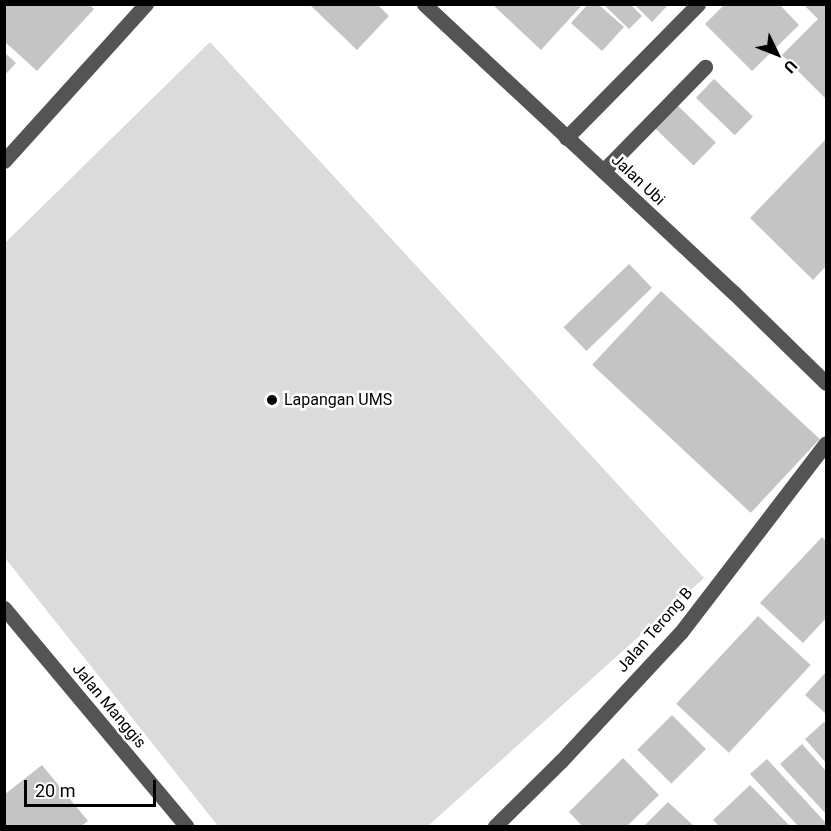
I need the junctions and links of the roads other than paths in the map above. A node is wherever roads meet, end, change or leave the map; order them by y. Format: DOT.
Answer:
graph roads {
  1 [pos="146,4"];
  2 [pos="424,4"];
  3 [pos="698,4"];
  4 [pos="705,68"];
  5 [pos="566,138"];
  6 [pos="4,161"];
  7 [pos="603,171"];
  8 [pos="823,374"];
  9 [pos="826,443"];
  10 [pos="4,608"];
  11 [pos="186,826"];
  12 [pos="495,826"];
  1 -- 6 [label="street"];
  2 -- 5 [label="street, Jalan Ubi"];
  3 -- 5 [label="street"];
  4 -- 7 [label="street"];
  5 -- 7 [label="street, Jalan Ubi"];
  7 -- 8 [label="street, Jalan Ubi"];
  9 -- 12 [label="street, Jalan Terong B"];
  10 -- 11 [label="street, Jalan Manggis"];
}
